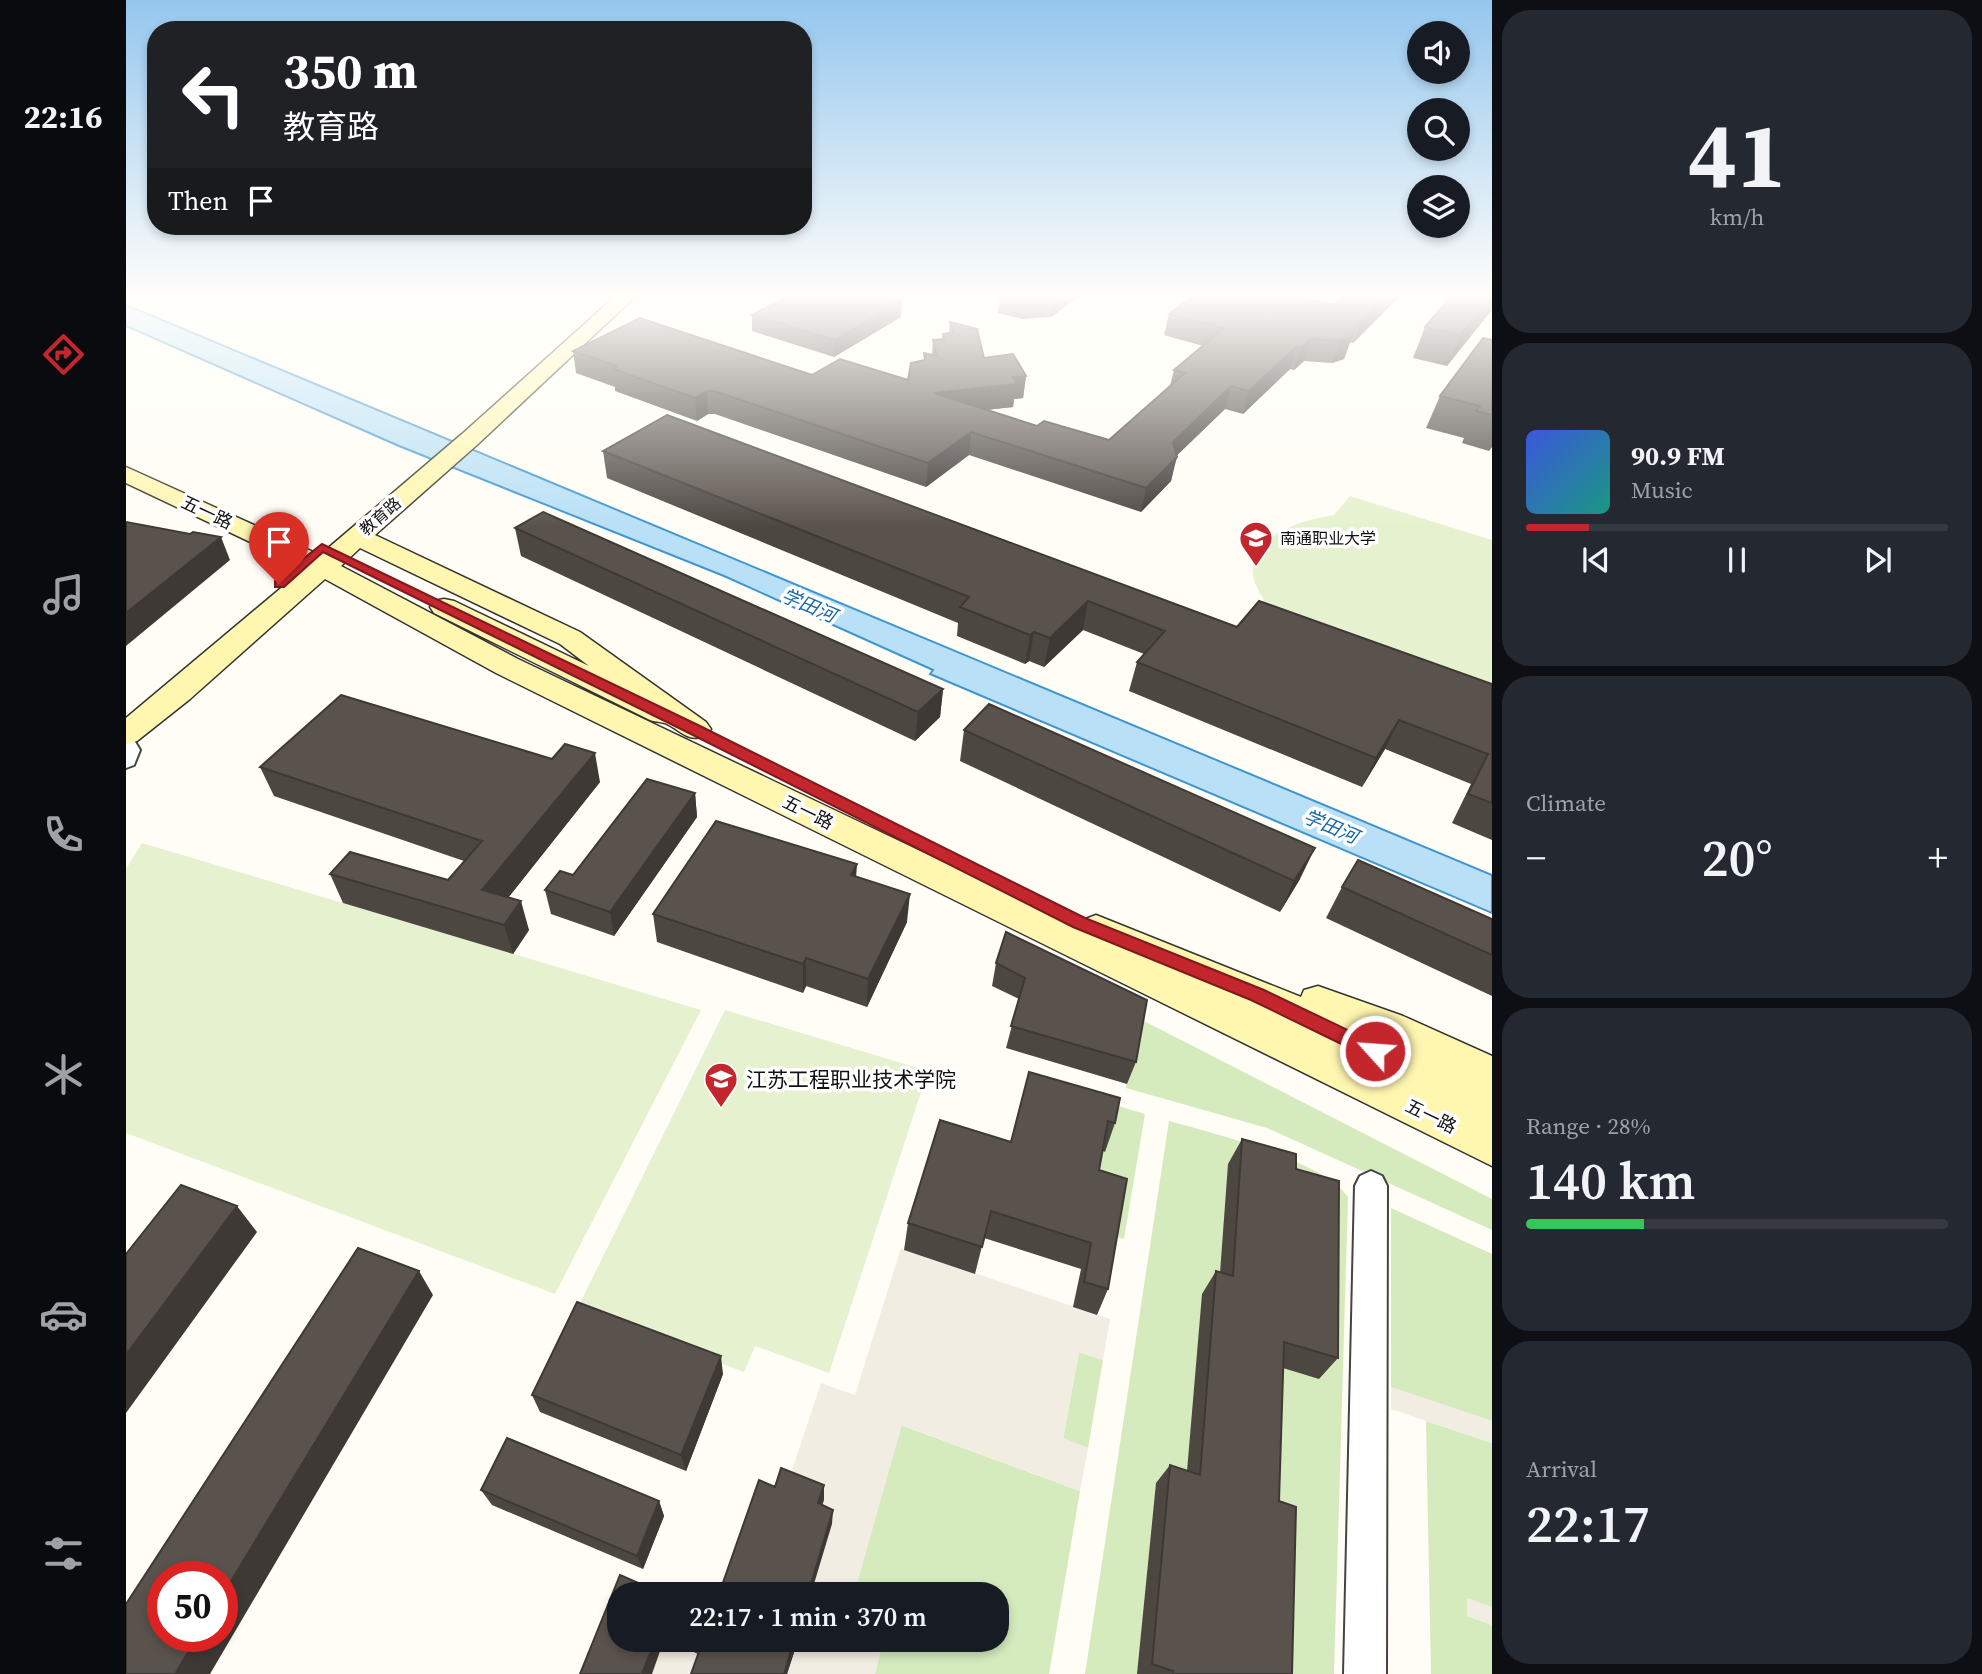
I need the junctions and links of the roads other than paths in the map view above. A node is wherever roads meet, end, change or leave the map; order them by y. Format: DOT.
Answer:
graph roads {
  1 [pos="531,371"];
  2 [pos="538,371"];
  3 [pos="462,436"];
  4 [pos="126,458"];
  5 [pos="429,465"];
  6 [pos="126,474"];
  7 [pos="329,553"];
  8 [pos="126,715"];
  9 [pos="126,734"];
  10 [pos="126,745"];
  11 [pos="126,760"];
  12 [pos="1079,923"];
  13 [pos="1492,1075"];
  14 [pos="1492,1108"];
  15 [pos="1492,1146"];
  16 [pos="1371,1186"];
  17 [pos="1365,1674"];
  1 -- 3 [label="main road, 教育路"];
  2 -- 3 [label="main road, 教育路"];
  3 -- 5 [label="main road, 教育路"];
  4 -- 7 [label="main road, 五一路"];
  5 -- 7 [label="main road, 教育路"];
  5 -- 7 [label="main road, 教育路"];
  6 -- 7 [label="main road, 五一路"];
  7 -- 8 [label="main road, 教育路"];
  7 -- 9 [label="main road, 教育路"];
  7 -- 12 [label="main road, 五一路"];
  7 -- 15 [label="main road, 五一路"];
  10 -- 11 [label="street"];
  12 -- 13 [label="main road"];
  12 -- 14 [label="main road, 五一路"];
  16 -- 17 [label="street"];
}
